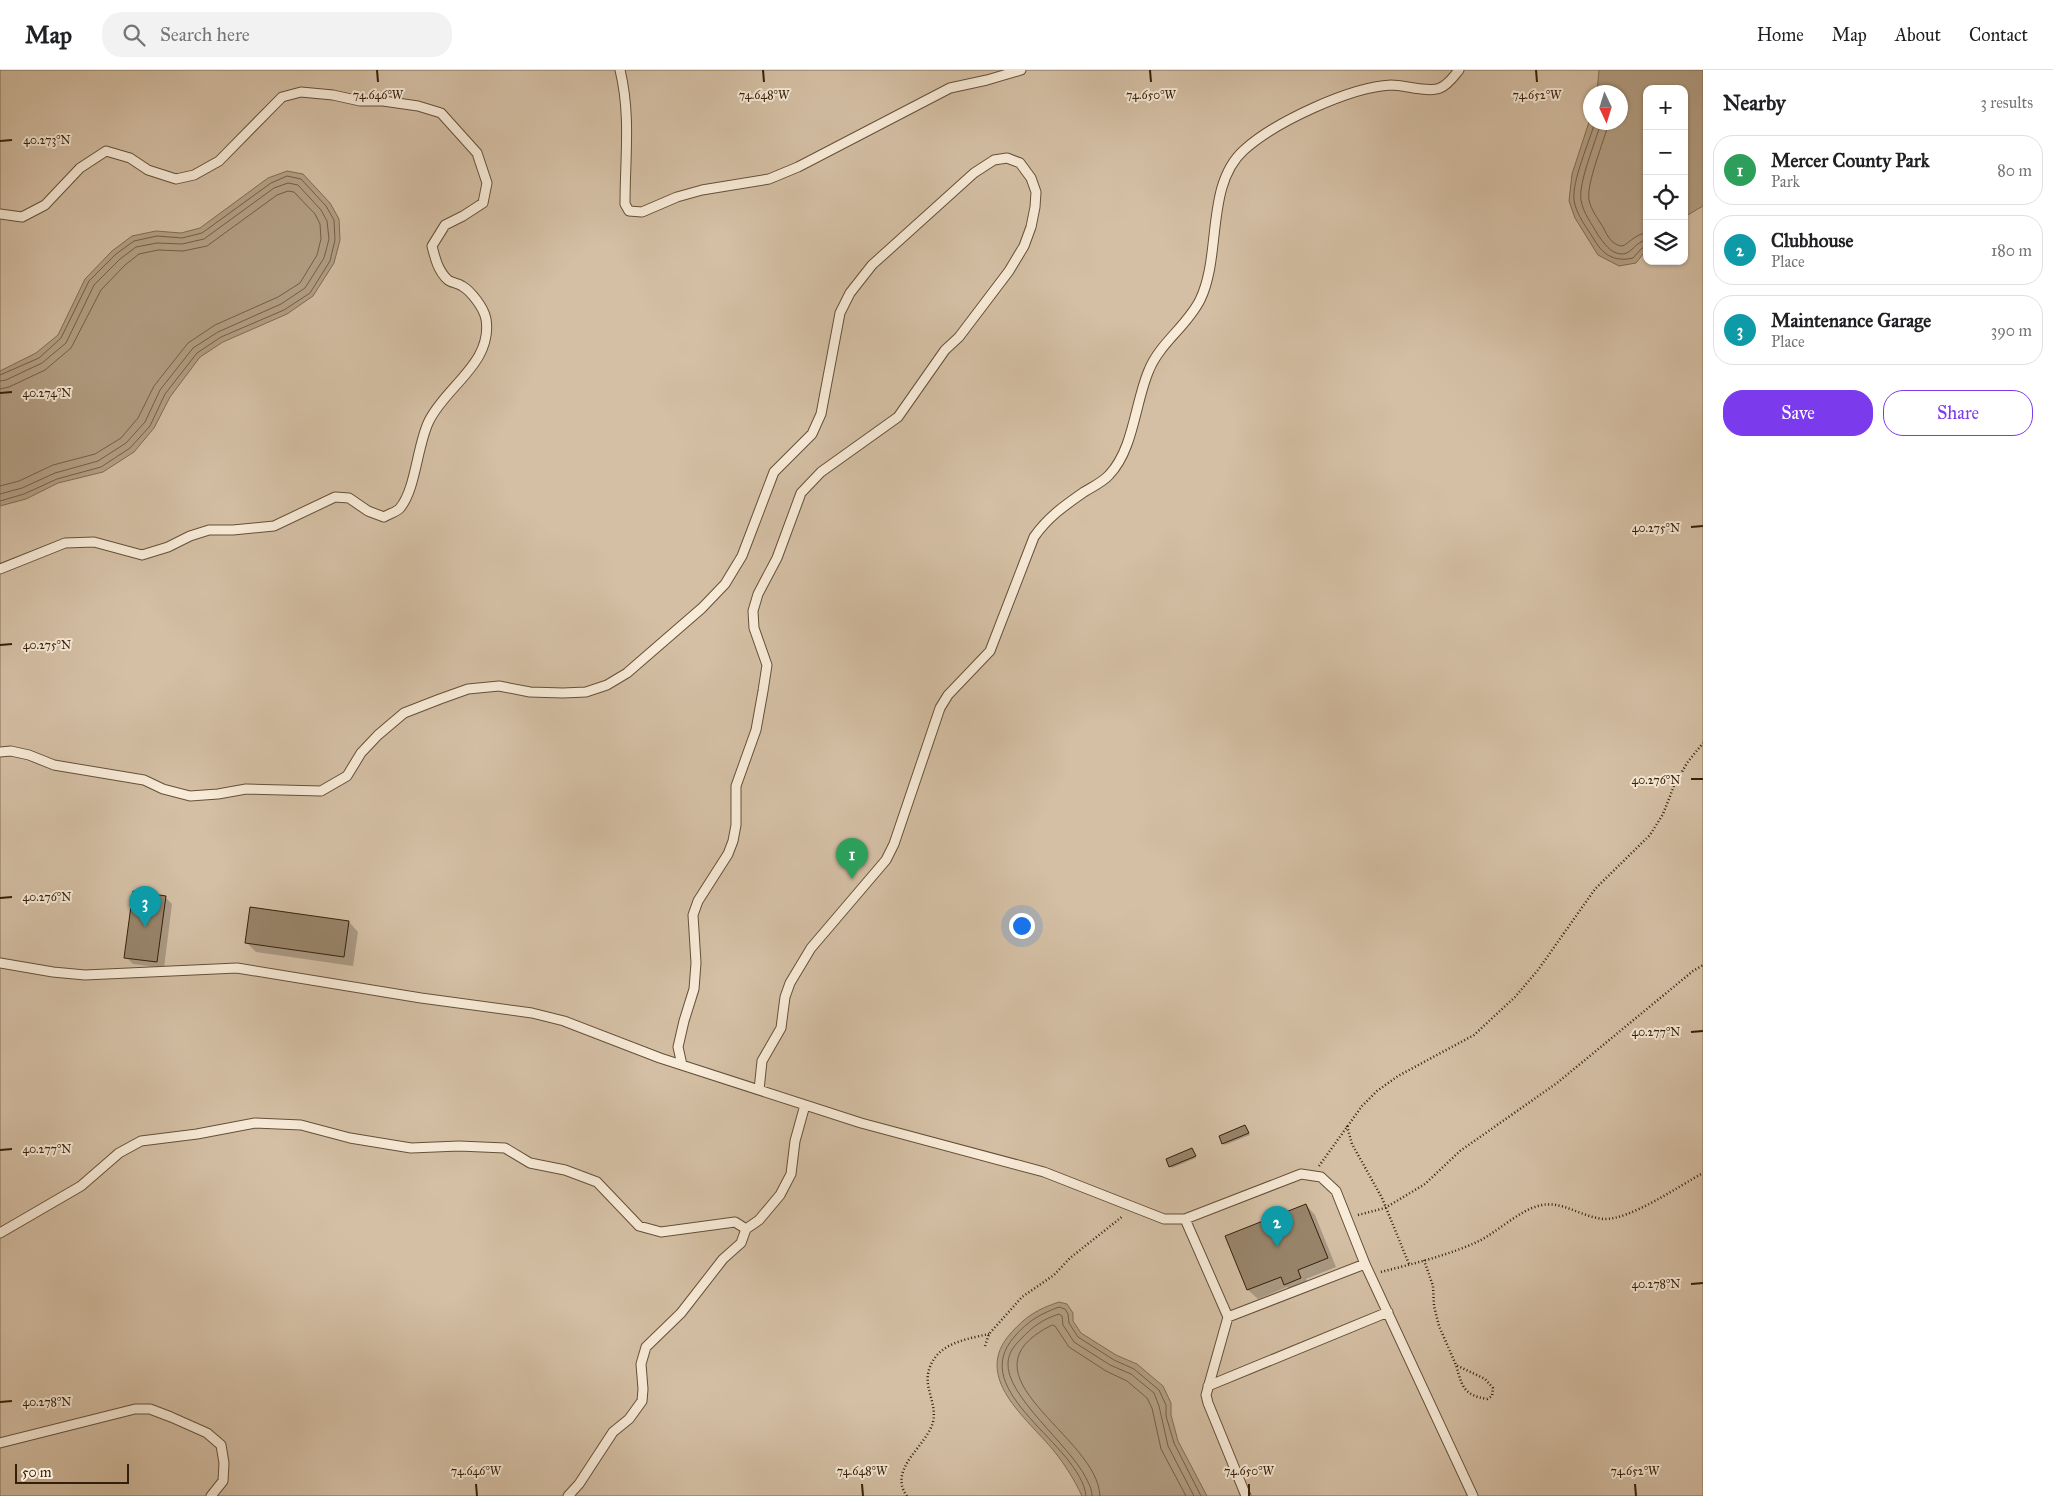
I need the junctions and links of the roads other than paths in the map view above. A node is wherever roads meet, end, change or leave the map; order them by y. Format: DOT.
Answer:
graph roads {
  1 [pos="620,70"];
  2 [pos="1022,70"];
  3 [pos="1459,70"];
  4 [pos="0,214"];
  5 [pos="0,569"];
  6 [pos="0,752"];
  7 [pos="0,963"];
  8 [pos="682,1065"];
  9 [pos="759,1090"];
  10 [pos="805,1105"];
  11 [pos="1185,1220"];
  12 [pos="746,1229"];
  13 [pos="0,1234"];
  14 [pos="1365,1264"];
  15 [pos="1388,1312"];
  16 [pos="1228,1317"];
  17 [pos="1208,1386"];
  18 [pos="0,1443"];
  19 [pos="211,1496"];
  20 [pos="568,1496"];
  21 [pos="1246,1496"];
  22 [pos="1473,1496"];
  1 -- 2 [label="lane"];
  3 -- 9 [label="lane"];
  4 -- 5 [label="lane"];
  6 -- 8 [label="lane"];
  7 -- 8 [label="lane"];
  8 -- 9 [label="lane"];
  9 -- 10 [label="lane"];
  10 -- 11 [label="lane"];
  10 -- 12 [label="lane"];
  11 -- 14 [label="lane"];
  11 -- 16 [label="lane"];
  12 -- 13 [label="lane"];
  12 -- 20 [label="lane"];
  14 -- 15 [label="lane"];
  14 -- 16 [label="lane"];
  15 -- 17 [label="lane"];
  15 -- 22 [label="lane"];
  16 -- 17 [label="lane"];
  17 -- 21 [label="lane"];
  18 -- 19 [label="lane"];
}
